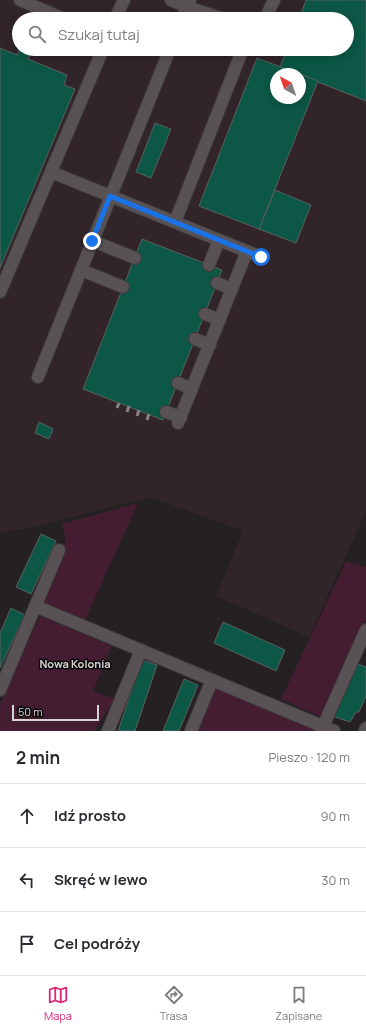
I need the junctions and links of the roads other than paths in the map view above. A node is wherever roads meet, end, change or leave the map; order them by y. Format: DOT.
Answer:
graph roads {
  1 [pos="20,0"];
  2 [pos="124,0"];
  3 [pos="171,0"];
  4 [pos="274,0"];
  5 [pos="188,3"];
  6 [pos="48,12"];
  7 [pos="119,12"];
  8 [pos="208,12"];
  9 [pos="268,12"];
  10 [pos="100,56"];
  11 [pos="167,56"];
  12 [pos="240,56"];
  13 [pos="51,172"];
  14 [pos="110,196"];
  15 [pos="176,222"];
  16 [pos="219,240"];
  17 [pos="92,241"];
  18 [pos="248,251"];
  19 [pos="261,257"];
  20 [pos="135,258"];
  21 [pos="209,265"];
  22 [pos="81,270"];
  23 [pos="217,283"];
  24 [pos="123,287"];
  25 [pos="232,289"];
  26 [pos="0,292"];
  27 [pos="205,314"];
  28 [pos="220,320"];
  29 [pos="195,340"];
  30 [pos="210,345"];
  31 [pos="38,377"];
  32 [pos="178,383"];
  33 [pos="192,389"];
  34 [pos="166,412"];
  35 [pos="59,550"];
  36 [pos="35,606"];
  37 [pos="366,630"];
  38 [pos="141,650"];
  39 [pos="212,680"];
  40 [pos="0,690"];
  41 [pos="366,728"];
  42 [pos="326,730"];
  43 [pos="108,731"];
  44 [pos="191,731"];
  45 [pos="365,731"];
  1 -- 6 [label="street"];
  2 -- 7 [label="street"];
  3 -- 5 [label="street"];
  4 -- 9 [label="street"];
  5 -- 8 [label="street"];
  10 -- 13 [label="street"];
  11 -- 14 [label="street"];
  12 -- 15 [label="street"];
  13 -- 14 [label="street"];
  13 -- 26 [label="street"];
  14 -- 15 [label="street"];
  14 -- 17 [label="street"];
  15 -- 16 [label="street"];
  16 -- 18 [label="street"];
  16 -- 21 [label="street"];
  17 -- 20 [label="street"];
  17 -- 22 [label="street"];
  18 -- 19 [label="street"];
  18 -- 25 [label="street"];
  22 -- 24 [label="street"];
  22 -- 31 [label="street"];
  23 -- 25 [label="street"];
  25 -- 28 [label="street"];
  27 -- 28 [label="street"];
  28 -- 30 [label="street"];
  29 -- 30 [label="street"];
  30 -- 33 [label="street"];
  32 -- 33 [label="street"];
  33 -- 34 [label="street"];
  35 -- 36 [label="street"];
  36 -- 38 [label="street"];
  36 -- 40 [label="street"];
  37 -- 42 [label="street"];
  38 -- 39 [label="street"];
  38 -- 43 [label="street"];
  39 -- 42 [label="street"];
  39 -- 44 [label="street"];
  41 -- 45 [label="street"];
}
